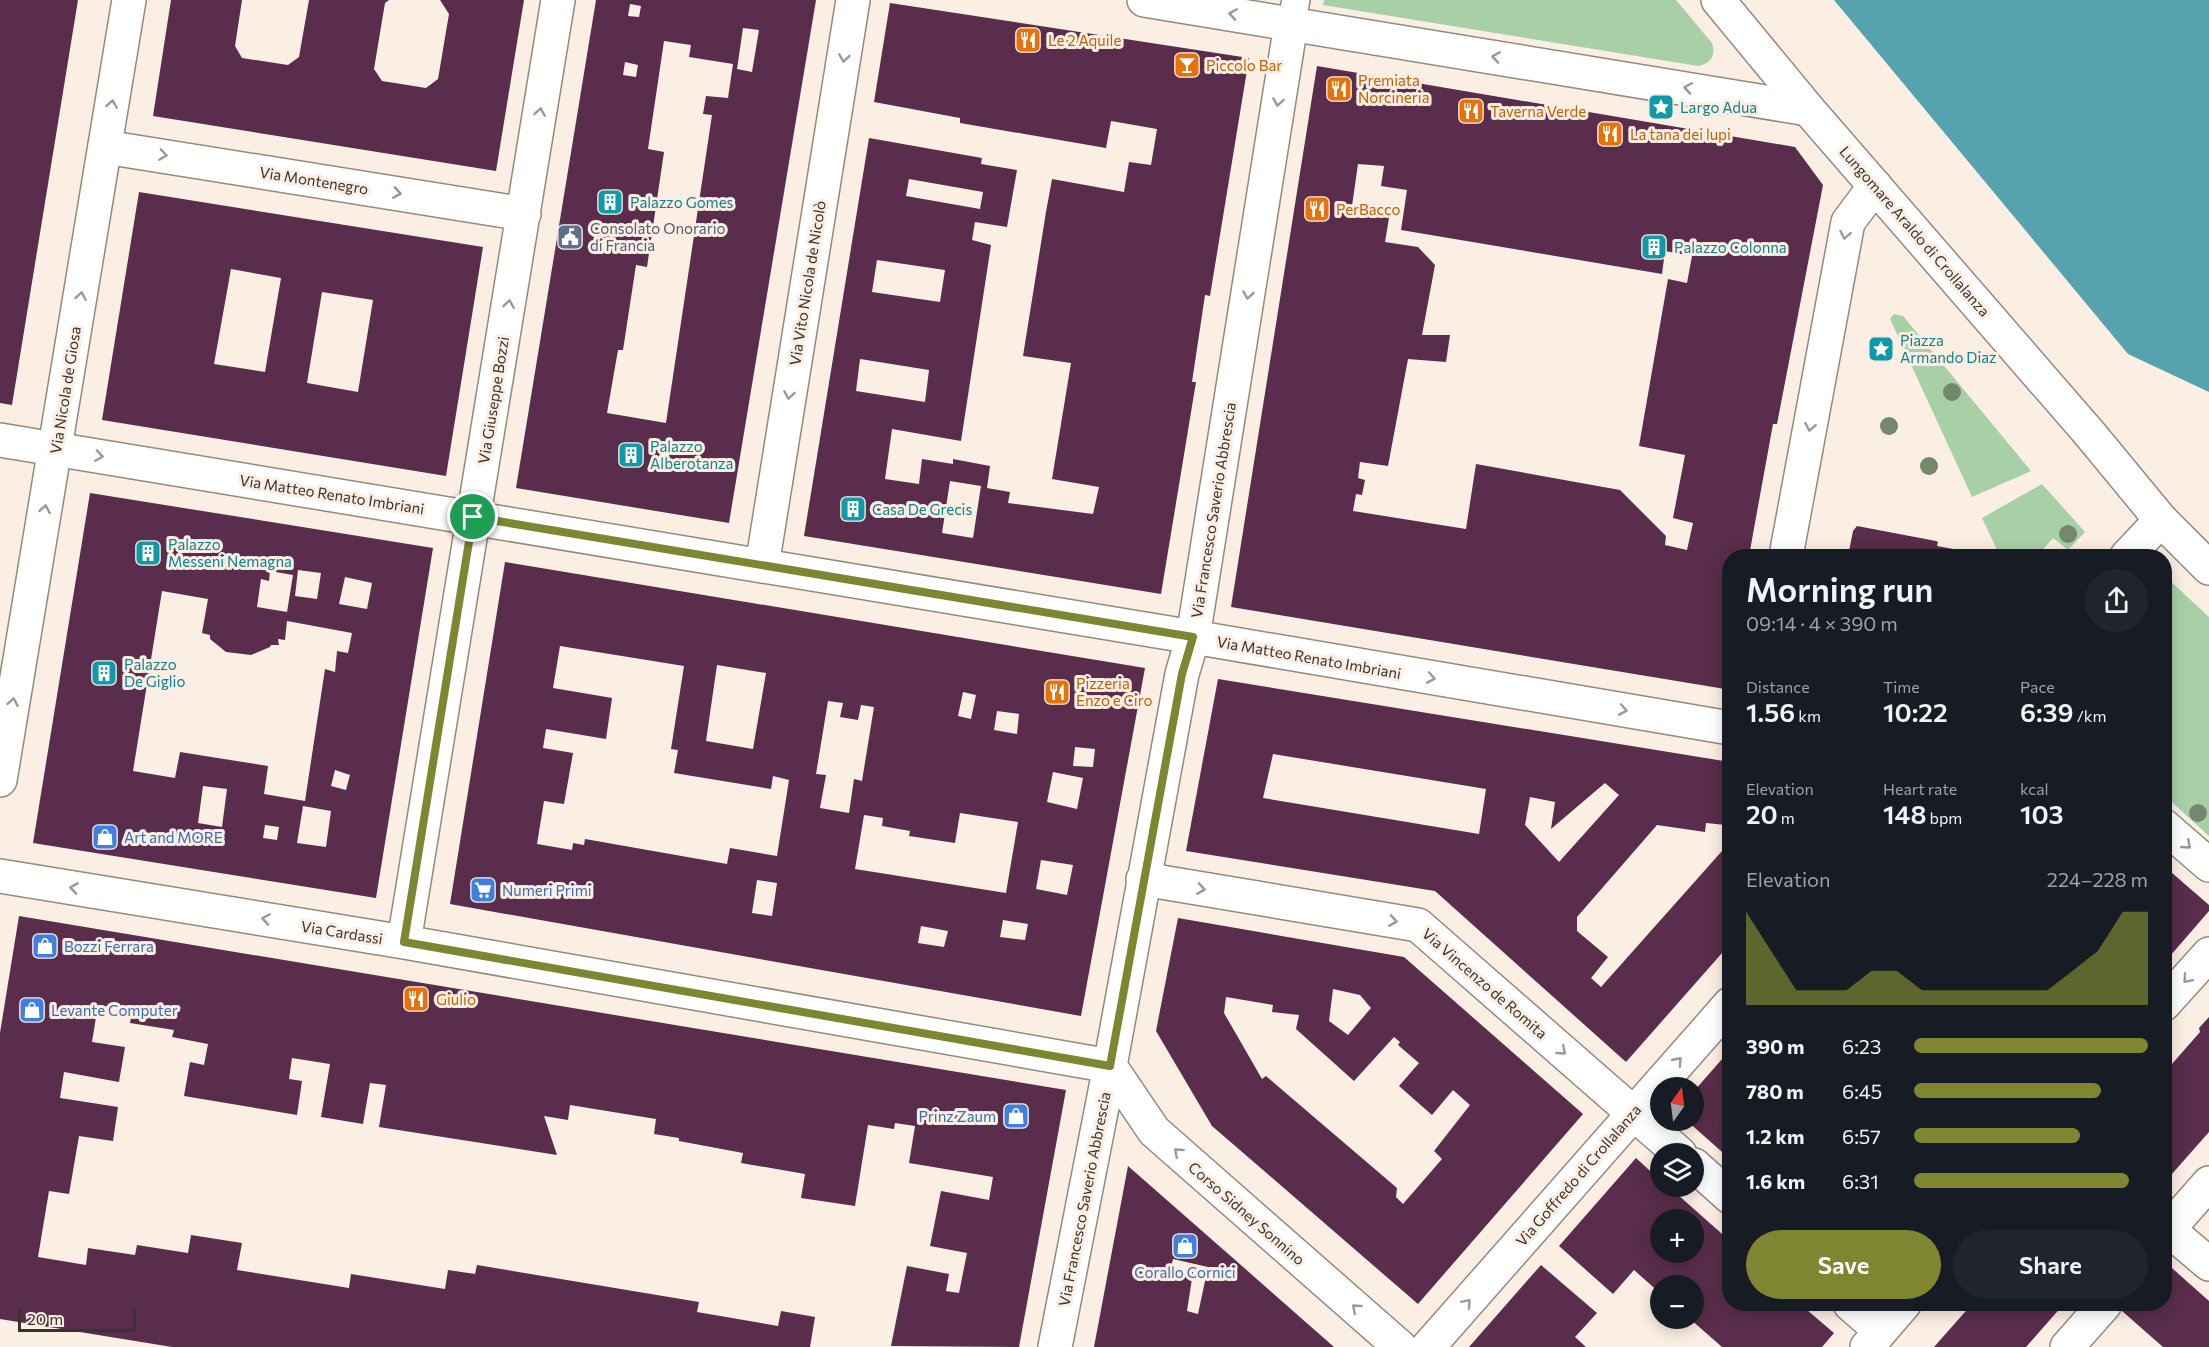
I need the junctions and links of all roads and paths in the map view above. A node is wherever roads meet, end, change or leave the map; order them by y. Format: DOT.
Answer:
graph roads {
  1 [pos="129,0"];
  2 [pos="558,0"];
  3 [pos="853,0"];
  4 [pos="1144,0"];
  5 [pos="1718,0"];
  6 [pos="1294,12"];
  7 [pos="1808,108"];
  8 [pos="105,147"];
  9 [pos="1875,186"];
  10 [pos="524,214"];
  11 [pos="0,440"];
  12 [pos="56,450"];
  13 [pos="473,517"];
  14 [pos="2161,520"];
  15 [pos="1787,549"];
  16 [pos="2134,549"];
  17 [pos="762,566"];
  18 [pos="2209,568"];
  19 [pos="1193,637"];
  20 [pos="1722,727"];
  21 [pos="0,780"];
  22 [pos="2172,833"];
  23 [pos="2209,864"];
  24 [pos="0,876"];
  25 [pos="1143,879"];
  26 [pos="404,942"];
  27 [pos="2209,954"];
  28 [pos="2172,996"];
  29 [pos="1722,1013"];
  30 [pos="1110,1066"];
  31 [pos="1633,1112"];
  32 [pos="1668,1143"];
  33 [pos="1704,1174"];
  34 [pos="2209,1183"];
  35 [pos="1722,1190"];
  36 [pos="2172,1223"];
  37 [pos="2172,1235"];
  38 [pos="2209,1264"];
  39 [pos="1855,1311"];
  40 [pos="1898,1311"];
  41 [pos="2100,1311"];
  42 [pos="1874,1339"];
  43 [pos="2076,1344"];
  44 [pos="1055,1347"];
  45 [pos="1400,1347"];
  46 [pos="1428,1347"];
  8 -- 1 [label="street, Via Nicola de Giosa, one-way"];
  10 -- 2 [label="street, Via Giuseppe Bozzi, one-way"];
  3 -- 17 [label="street, Via Vito Nicola de Nicolò, one-way"];
  6 -- 4 [label="street, one-way"];
  5 -- 7 [label="street, Lungomare Araldo di Crollalanza"];
  7 -- 6 [label="street, one-way"];
  6 -- 19 [label="street, Via Francesco Saverio Abbrescia, one-way"];
  7 -- 9 [label="street, Lungomare Araldo di Crollalanza"];
  8 -- 10 [label="street, Via Montenegro, one-way"];
  12 -- 8 [label="street, Via Nicola de Giosa, one-way"];
  9 -- 14 [label="street, Lungomare Araldo di Crollalanza"];
  9 -- 15 [label="street, one-way"];
  13 -- 10 [label="street, Via Giuseppe Bozzi, one-way"];
  11 -- 12 [label="street, Via Matteo Renato Imbriani"];
  12 -- 13 [label="street, Via Matteo Renato Imbriani, one-way"];
  21 -- 12 [label="street, Via Nicola de Giosa, one-way"];
  13 -- 17 [label="street, Via Matteo Renato Imbriani"];
  13 -- 26 [label="street, Via Giuseppe Bozzi"];
  14 -- 16 [label="street"];
  14 -- 18 [label="street, Lungomare Araldo di Crollalanza"];
  17 -- 19 [label="street, Via Matteo Renato Imbriani"];
  19 -- 20 [label="street, Via Matteo Renato Imbriani, one-way"];
  19 -- 25 [label="street, Via Francesco Saverio Abbrescia"];
  22 -- 23 [label="street, one-way"];
  26 -- 24 [label="street, Via Cardassi, one-way"];
  25 -- 30 [label="street, Via Francesco Saverio Abbrescia"];
  25 -- 31 [label="street, Via Vincenzo de Romita, one-way"];
  26 -- 30 [label="street, Via Cardassi"];
  27 -- 28 [label="street, one-way"];
  31 -- 29 [label="street, Via Goffredo di Crollalanza, one-way"];
  30 -- 44 [label="street, Via Francesco Saverio Abbrescia"];
  45 -- 30 [label="street, Corso Sidney Sonnino, one-way"];
  31 -- 32 [label="street, Via Vincenzo de Romita"];
  46 -- 31 [label="street, Via Goffredo di Crollalanza, one-way"];
  33 -- 35 [label="street"];
  34 -- 36 [label="street"];
  37 -- 38 [label="street"];
  39 -- 42 [label="street"];
  40 -- 42 [label="street"];
  41 -- 43 [label="street"];
}
